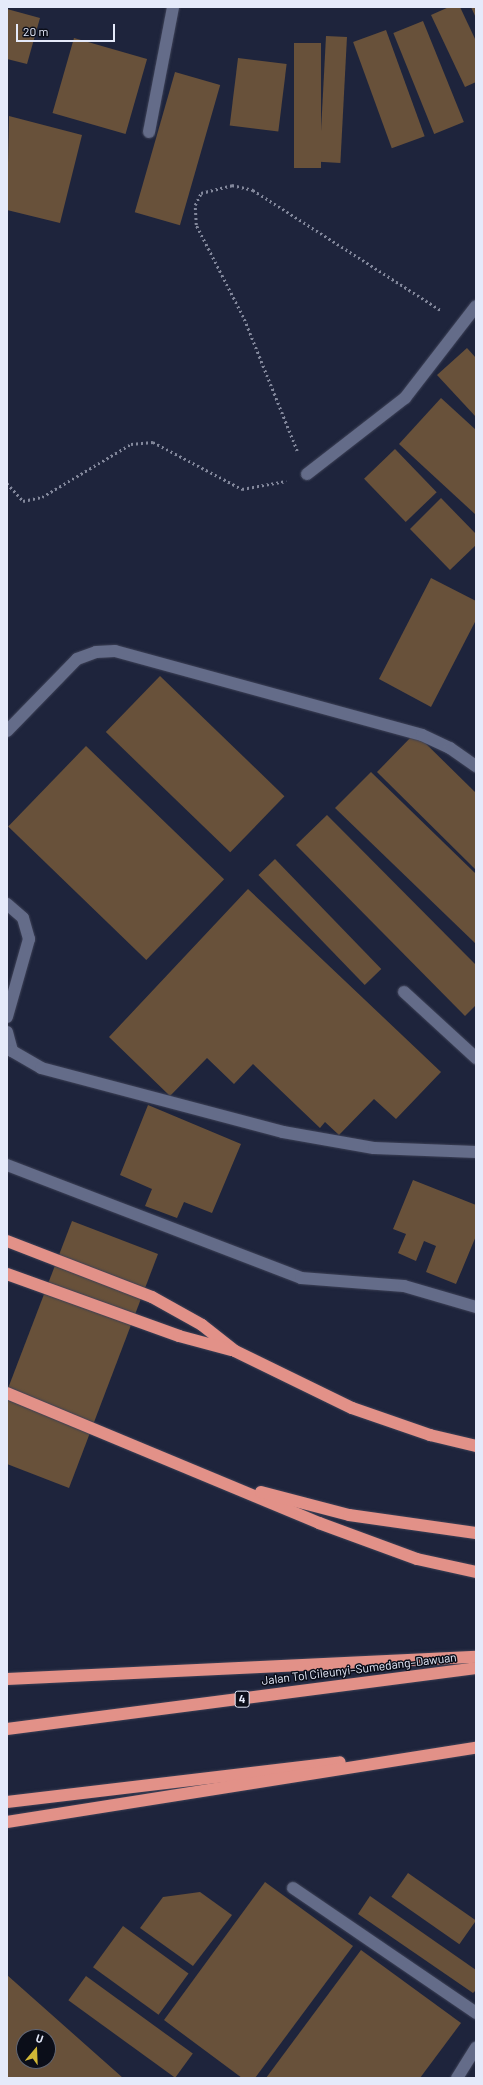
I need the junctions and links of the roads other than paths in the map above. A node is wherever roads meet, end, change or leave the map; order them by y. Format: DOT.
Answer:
graph roads {
  1 [pos="173,7"];
  2 [pos="149,132"];
  3 [pos="476,306"];
  4 [pos="307,474"];
  5 [pos="7,731"];
  6 [pos="476,766"];
  7 [pos="7,904"];
  8 [pos="404,992"];
  9 [pos="7,1017"];
  10 [pos="7,1032"];
  11 [pos="473,1049"];
  12 [pos="476,1152"];
  13 [pos="7,1165"];
  14 [pos="7,1241"];
  15 [pos="7,1274"];
  16 [pos="476,1307"];
  17 [pos="235,1351"];
  18 [pos="7,1392"];
  19 [pos="475,1446"];
  20 [pos="212,1478"];
  21 [pos="476,1533"];
  22 [pos="476,1572"];
  23 [pos="476,1657"];
  24 [pos="476,1668"];
  25 [pos="7,1679"];
  26 [pos="7,1729"];
  27 [pos="476,1747"];
  28 [pos="7,1802"];
  29 [pos="7,1822"];
  30 [pos="293,1888"];
  31 [pos="476,2013"];
  32 [pos="476,2048"];
  33 [pos="457,2078"];
  1 -- 2 [label="street"];
  3 -- 4 [label="street"];
  5 -- 6 [label="street"];
  7 -- 9 [label="street"];
  8 -- 11 [label="street"];
  10 -- 12 [label="street"];
  13 -- 16 [label="street"];
  14 -- 17 [label="highway"];
  15 -- 17 [label="highway"];
  17 -- 19 [label="highway"];
  18 -- 20 [label="highway"];
  20 -- 21 [label="highway"];
  20 -- 22 [label="highway"];
  23 -- 25 [label="highway"];
  24 -- 26 [label="highway, Jalan Tol Cileunyi–Sumedang–Dawuan / 4"];
  27 -- 28 [label="highway"];
  27 -- 29 [label="highway"];
  30 -- 31 [label="street"];
  32 -- 33 [label="street"];
}
